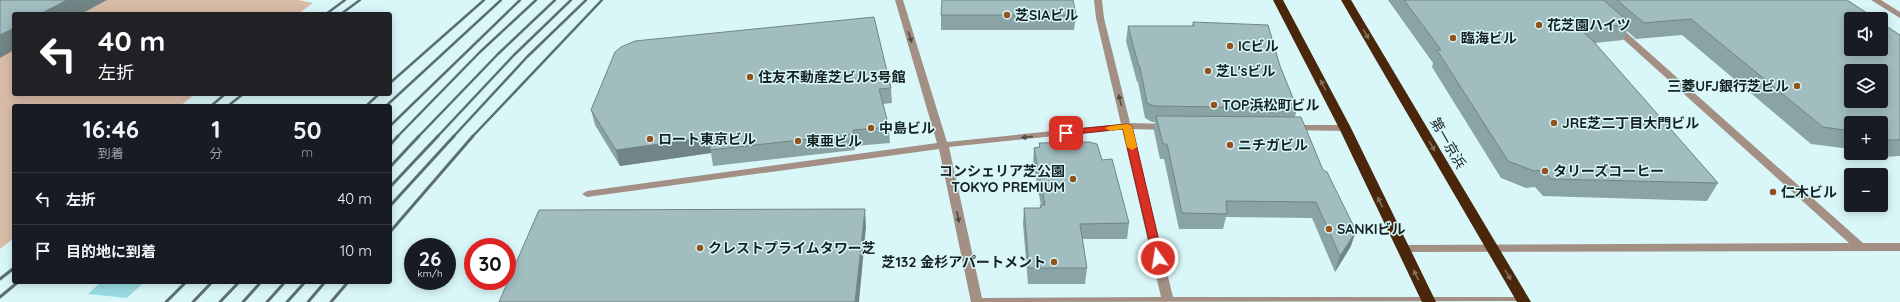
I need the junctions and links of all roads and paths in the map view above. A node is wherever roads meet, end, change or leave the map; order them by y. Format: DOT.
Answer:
graph roads {
  1 [pos="899,0"];
  2 [pos="1098,0"];
  3 [pos="1278,0"];
  4 [pos="1346,0"];
  5 [pos="1875,0"];
  6 [pos="1900,16"];
  7 [pos="1610,22"];
  8 [pos="1127,126"];
  9 [pos="1179,127"];
  10 [pos="1280,128"];
  11 [pos="1345,128"];
  12 [pos="943,145"];
  13 [pos="587,194"];
  14 [pos="1859,246"];
  15 [pos="1900,247"];
  16 [pos="1404,249"];
  17 [pos="1492,249"];
  18 [pos="1168,301"];
  19 [pos="1429,301"];
  20 [pos="1523,301"];
  21 [pos="976,302"];
  1 -- 12 [label="street, one-way"];
  8 -- 2 [label="street, one-way"];
  11 -- 3 [label="highway, one-way"];
  4 -- 17 [label="highway, 第一京浜, one-way"];
  5 -- 6 [label="street"];
  7 -- 14 [label="street"];
  8 -- 9 [label="street"];
  8 -- 12 [label="street, one-way"];
  8 -- 18 [label="street"];
  10 -- 11 [label="street"];
  16 -- 11 [label="highway, one-way"];
  12 -- 13 [label="street"];
  12 -- 21 [label="street, one-way"];
  14 -- 15 [label="street"];
  14 -- 17 [label="street"];
  16 -- 17 [label="street"];
  19 -- 16 [label="highway, one-way"];
  17 -- 20 [label="highway, 第一京浜, one-way"];
  18 -- 19 [label="street"];
  18 -- 21 [label="street"];
  19 -- 20 [label="street"];
}
